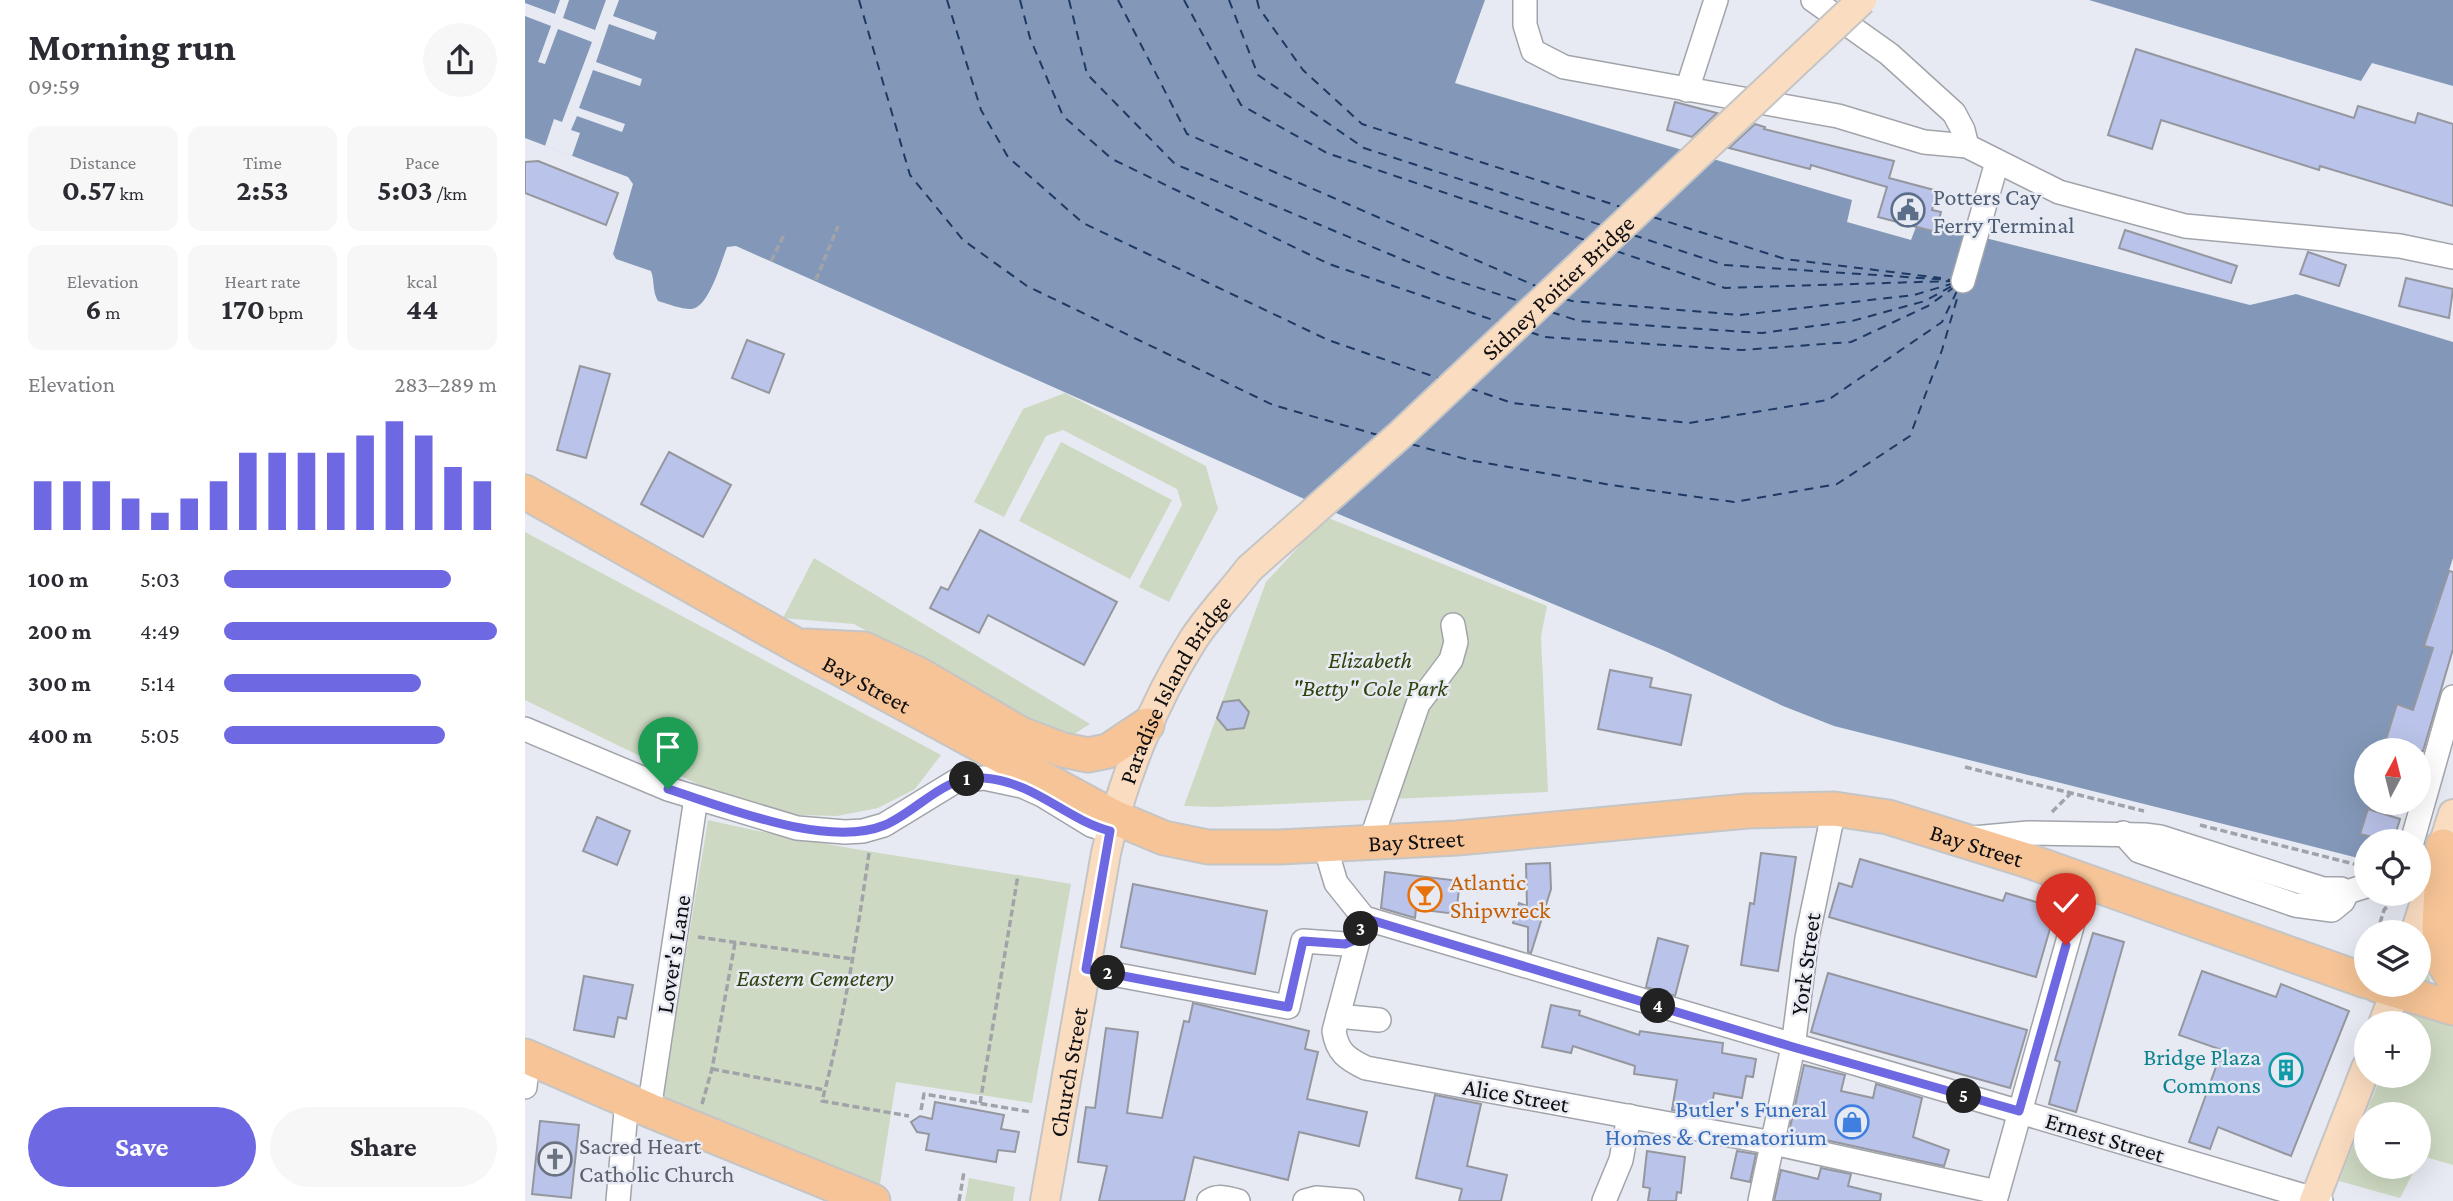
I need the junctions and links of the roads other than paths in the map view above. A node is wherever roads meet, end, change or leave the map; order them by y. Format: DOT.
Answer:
graph roads {
  1 [pos="1525,0"];
  2 [pos="1716,0"];
  3 [pos="1813,0"];
  4 [pos="1862,0"];
  5 [pos="1687,90"];
  6 [pos="1967,146"];
  7 [pos="1997,162"];
  8 [pos="2453,257"];
  9 [pos="1962,281"];
  10 [pos="525,492"];
  11 [pos="1249,569"];
  12 [pos="1453,625"];
  13 [pos="796,645"];
  14 [pos="2453,697"];
  15 [pos="1147,726"];
  16 [pos="525,729"];
  17 [pos="696,798"];
  18 [pos="1834,809"];
  19 [pos="1112,824"];
  20 [pos="2440,831"];
  21 [pos="1957,839"];
  22 [pos="1370,843"];
  23 [pos="1325,846"];
  24 [pos="2085,880"];
  25 [pos="2354,889"];
  26 [pos="2418,920"];
  27 [pos="1361,929"];
  28 [pos="1086,969"];
  29 [pos="2354,975"];
  30 [pos="2453,978"];
  31 [pos="2420,997"];
  32 [pos="2453,1007"];
  33 [pos="1338,1016"];
  34 [pos="1380,1020"];
  35 [pos="1793,1047"];
  36 [pos="526,1067"];
  37 [pos="2358,1088"];
  38 [pos="638,1105"];
  39 [pos="2019,1111"];
  40 [pos="1629,1116"];
  41 [pos="1773,1143"];
  42 [pos="1996,1196"];
  43 [pos="2316,1200"];
  44 [pos="618,1201"];
  45 [pos="873,1201"];
  46 [pos="1045,1201"];
  47 [pos="1209,1201"];
  48 [pos="1238,1201"];
  49 [pos="1305,1201"];
  50 [pos="1352,1201"];
  51 [pos="1604,1201"];
  52 [pos="1760,1201"];
  1 -- 5 [label="street"];
  2 -- 5 [label="street"];
  3 -- 6 [label="street"];
  4 -- 11 [label="main road, Sidney Poitier Bridge, bridge"];
  5 -- 6 [label="street"];
  6 -- 7 [label="street"];
  7 -- 8 [label="street"];
  7 -- 9 [label="street"];
  10 -- 13 [label="highway, Bay Street"];
  11 -- 15 [label="main road, Paradise Island Bridge"];
  12 -- 22 [label="street"];
  13 -- 15 [label="highway"];
  13 -- 19 [label="highway, Bay Street"];
  14 -- 20 [label="street"];
  15 -- 19 [label="main road, Paradise Island Bridge"];
  16 -- 17 [label="street"];
  17 -- 19 [label="street"];
  17 -- 38 [label="street, Lover's Lane"];
  18 -- 21 [label="highway, Bay Street"];
  18 -- 22 [label="highway, Bay Street"];
  18 -- 35 [label="street, York Street"];
  19 -- 23 [label="highway, Bay Street"];
  19 -- 28 [label="main road, Church Street"];
  20 -- 26 [label="main road"];
  20 -- 30 [label="highway"];
  21 -- 24 [label="highway, Bay Street"];
  21 -- 25 [label="street"];
  22 -- 23 [label="highway, Bay Street"];
  23 -- 27 [label="street"];
  24 -- 29 [label="highway, Bay Street"];
  24 -- 39 [label="street"];
  27 -- 28 [label="street"];
  27 -- 33 [label="street, Alice Street"];
  27 -- 35 [label="street, Ernest Street"];
  28 -- 46 [label="main road, Church Street"];
  31 -- 32 [label="highway, Bay Street"];
  33 -- 34 [label="street"];
  33 -- 40 [label="street, Alice Street"];
  35 -- 39 [label="street, Ernest Street"];
  35 -- 41 [label="street, York Street"];
  36 -- 38 [label="highway"];
  37 -- 43 [label="main road"];
  38 -- 44 [label="street, Lover's Lane"];
  38 -- 45 [label="highway"];
  39 -- 42 [label="street"];
  39 -- 43 [label="street, Ernest Street"];
  40 -- 41 [label="street, Alice Street"];
  40 -- 51 [label="street"];
  41 -- 42 [label="street, Alice Street"];
  41 -- 52 [label="street, York Street"];
  47 -- 48 [label="street"];
  49 -- 50 [label="street"];
}
